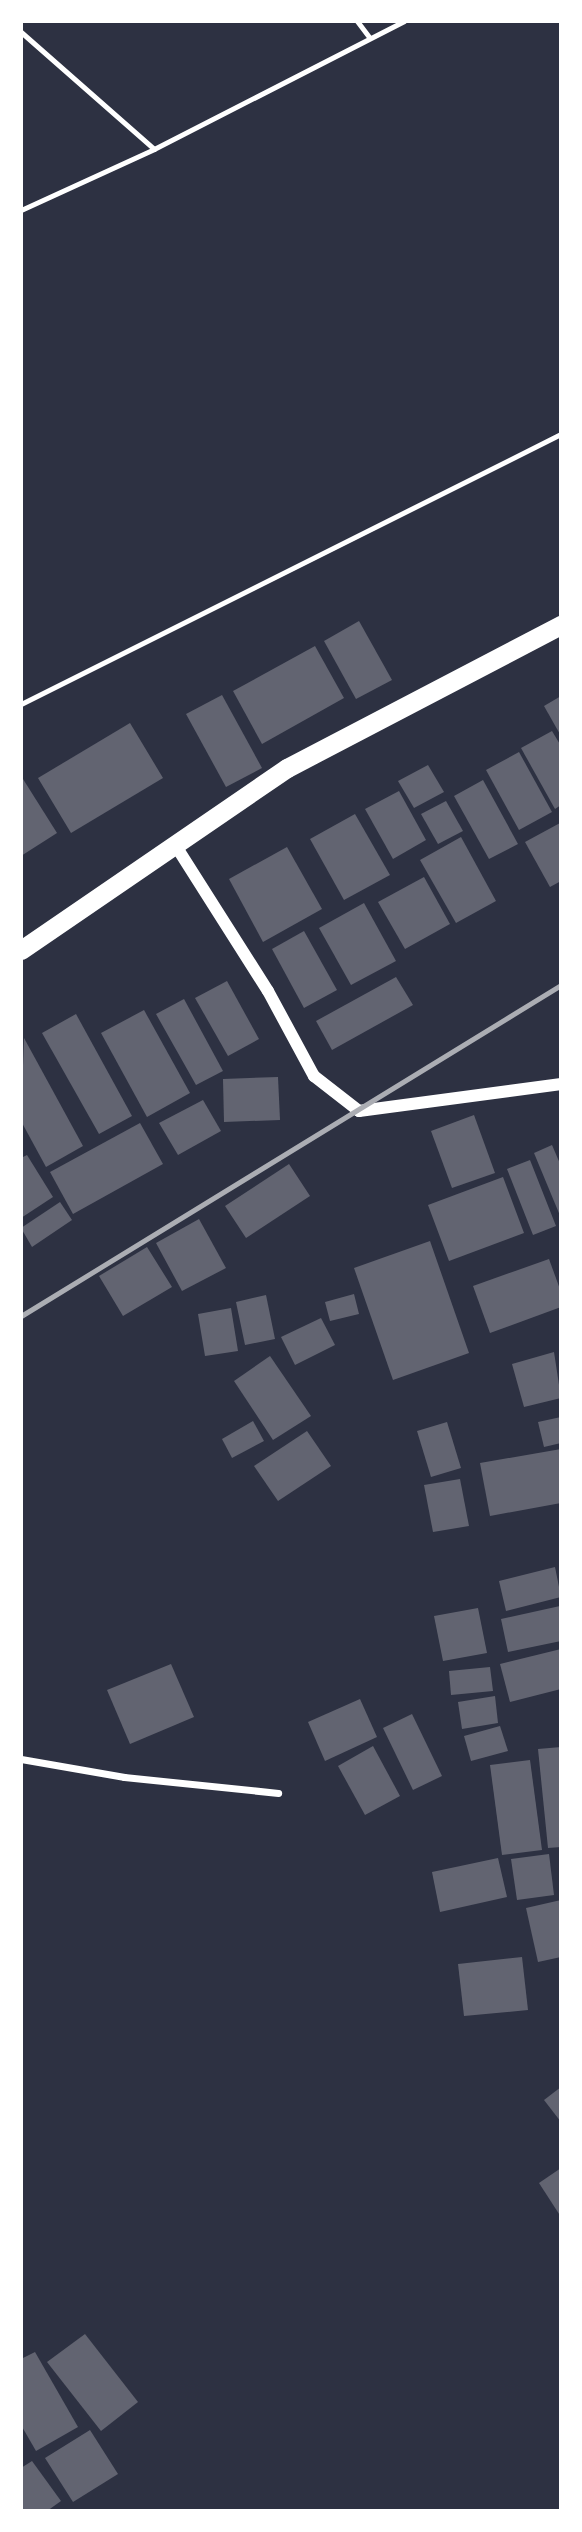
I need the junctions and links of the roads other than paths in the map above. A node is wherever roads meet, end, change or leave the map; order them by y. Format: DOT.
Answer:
graph roads {
  1 [pos="357,21"];
  2 [pos="404,21"];
  3 [pos="21,32"];
  4 [pos="370,38"];
  5 [pos="154,149"];
  6 [pos="21,210"];
  7 [pos="561,434"];
  8 [pos="561,625"];
  9 [pos="21,704"];
  10 [pos="173,843"];
  11 [pos="21,950"];
  12 [pos="561,1084"];
  13 [pos="21,1759"];
  14 [pos="278,1793"];
  1 -- 4 [label="lane"];
  2 -- 4 [label="lane"];
  3 -- 5 [label="lane"];
  4 -- 5 [label="lane"];
  5 -- 6 [label="lane"];
  7 -- 9 [label="lane"];
  8 -- 10 [label="highway"];
  10 -- 11 [label="highway"];
  10 -- 12 [label="street"];
  13 -- 14 [label="street"];
}
